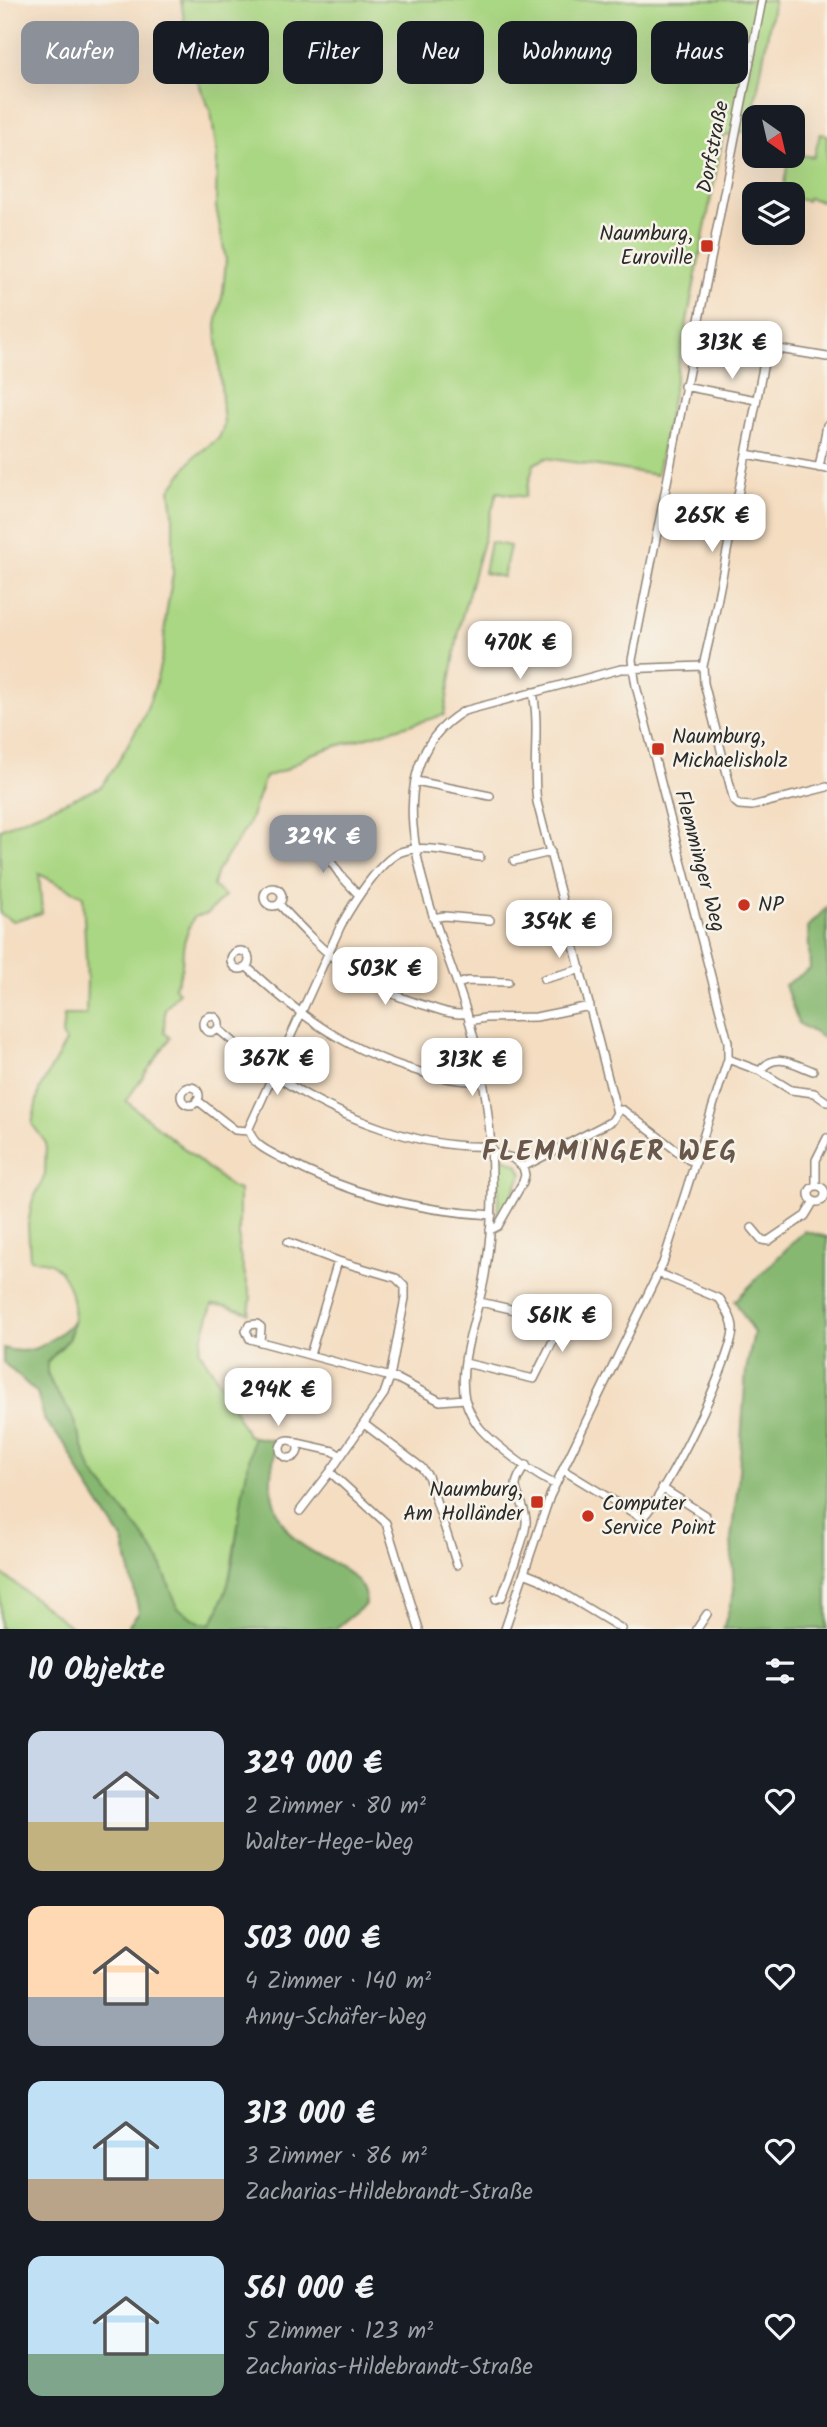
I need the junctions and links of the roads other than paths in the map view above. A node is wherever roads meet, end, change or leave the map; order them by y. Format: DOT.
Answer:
graph roads {
  1 [pos="762,0"];
  2 [pos="718,218"];
  3 [pos="827,357"];
  4 [pos="684,386"];
  5 [pos="756,400"];
  6 [pos="827,425"];
  7 [pos="746,454"];
  8 [pos="823,468"];
  9 [pos="702,666"];
  10 [pos="632,668"];
  11 [pos="533,692"];
  12 [pos="416,781"];
  13 [pos="827,787"];
  14 [pos="490,796"];
  15 [pos="316,841"];
  16 [pos="417,849"];
  17 [pos="551,852"];
  18 [pos="480,857"];
  19 [pos="514,861"];
  20 [pos="359,895"];
  21 [pos="279,904"];
  22 [pos="566,911"];
  23 [pos="433,918"];
  24 [pos="490,920"];
  25 [pos="527,920"];
  26 [pos="328,954"];
  27 [pos="247,967"];
  28 [pos="580,970"];
  29 [pos="544,979"];
  30 [pos="508,982"];
  31 [pos="458,984"];
  32 [pos="590,1006"];
  33 [pos="300,1014"];
  34 [pos="468,1017"];
  35 [pos="218,1029"];
  36 [pos="728,1059"];
  37 [pos="760,1071"];
  38 [pos="813,1071"];
  39 [pos="273,1073"];
  40 [pos="483,1080"];
  41 [pos="197,1100"];
  42 [pos="827,1102"];
  43 [pos="617,1110"];
  44 [pos="249,1131"];
  45 [pos="827,1138"];
  46 [pos="491,1149"];
  47 [pos="696,1162"];
  48 [pos="523,1167"];
  49 [pos="816,1185"];
  50 [pos="814,1201"];
  51 [pos="492,1215"];
  52 [pos="752,1228"];
  53 [pos="491,1230"];
  54 [pos="288,1242"];
  55 [pos="338,1261"];
  56 [pos="659,1273"];
  57 [pos="480,1302"];
  58 [pos="260,1342"];
  59 [pos="310,1355"];
  60 [pos="465,1363"];
  61 [pos="390,1377"];
  62 [pos="465,1399"];
  63 [pos="364,1424"];
  64 [pos="297,1443"];
  65 [pos="341,1456"];
  66 [pos="526,1465"];
  67 [pos="562,1470"];
  68 [pos="330,1472"];
  69 [pos="555,1484"];
  70 [pos="662,1488"];
  71 [pos="300,1511"];
  72 [pos="706,1516"];
  73 [pos="457,1565"];
  74 [pos="524,1573"];
  75 [pos="496,1599"];
  76 [pos="707,1614"];
  77 [pos="419,1629"];
  78 [pos="505,1629"];
  79 [pos="622,1629"];
  80 [pos="697,1629"];
  1 -- 2 [label="street, Dorfstraße"];
  2 -- 4 [label="street, Flemminger Weg"];
  3 -- 5 [label="street"];
  4 -- 5 [label="street"];
  4 -- 10 [label="street, Flemminger Weg"];
  5 -- 7 [label="street"];
  6 -- 8 [label="street"];
  7 -- 8 [label="street"];
  7 -- 9 [label="street"];
  9 -- 10 [label="street"];
  9 -- 13 [label="street"];
  10 -- 11 [label="street"];
  10 -- 36 [label="street, Flemminger Weg"];
  11 -- 12 [label="street"];
  11 -- 17 [label="street"];
  12 -- 14 [label="street"];
  12 -- 16 [label="street"];
  15 -- 20 [label="street"];
  16 -- 18 [label="street"];
  16 -- 20 [label="street"];
  16 -- 23 [label="street"];
  17 -- 19 [label="street"];
  17 -- 22 [label="street"];
  20 -- 26 [label="street"];
  21 -- 26 [label="street"];
  22 -- 25 [label="street"];
  22 -- 28 [label="street"];
  23 -- 24 [label="street"];
  23 -- 31 [label="street"];
  26 -- 33 [label="street"];
  26 -- 34 [label="street"];
  27 -- 33 [label="street"];
  28 -- 29 [label="street"];
  28 -- 32 [label="street"];
  30 -- 31 [label="street"];
  31 -- 34 [label="street"];
  32 -- 34 [label="street"];
  32 -- 43 [label="street"];
  33 -- 39 [label="street"];
  33 -- 40 [label="street"];
  34 -- 40 [label="street"];
  35 -- 39 [label="street"];
  36 -- 37 [label="street"];
  36 -- 47 [label="street, Flemminger Weg"];
  37 -- 38 [label="street"];
  37 -- 42 [label="street"];
  39 -- 44 [label="street"];
  39 -- 46 [label="street"];
  40 -- 46 [label="street"];
  41 -- 44 [label="street"];
  43 -- 47 [label="street"];
  43 -- 48 [label="street"];
  44 -- 51 [label="street"];
  45 -- 49 [label="street"];
  46 -- 48 [label="street"];
  46 -- 51 [label="street"];
  47 -- 56 [label="street, Flemminger Weg"];
  48 -- 53 [label="street"];
  49 -- 50 [label="street"];
  49 -- 50 [label="street"];
  50 -- 52 [label="street"];
  51 -- 53 [label="street"];
  53 -- 57 [label="street"];
  54 -- 55 [label="street"];
  55 -- 59 [label="street"];
  55 -- 61 [label="street"];
  56 -- 67 [label="street, Flemminger Weg"];
  56 -- 70 [label="street"];
  57 -- 60 [label="street"];
  57 -- 60 [label="street"];
  58 -- 59 [label="street"];
  59 -- 61 [label="street"];
  60 -- 62 [label="street"];
  61 -- 62 [label="street"];
  61 -- 63 [label="street"];
  62 -- 66 [label="street"];
  63 -- 65 [label="street"];
  63 -- 73 [label="street"];
  64 -- 65 [label="street"];
  65 -- 68 [label="street"];
  66 -- 69 [label="street"];
  66 -- 75 [label="street"];
  67 -- 69 [label="street, Flemminger Weg"];
  67 -- 70 [label="street"];
  68 -- 71 [label="street"];
  68 -- 77 [label="street"];
  69 -- 74 [label="street, Flemminger Weg"];
  70 -- 72 [label="street"];
  74 -- 78 [label="street, Flemminger Weg"];
  74 -- 79 [label="street"];
  76 -- 80 [label="street"];
}
